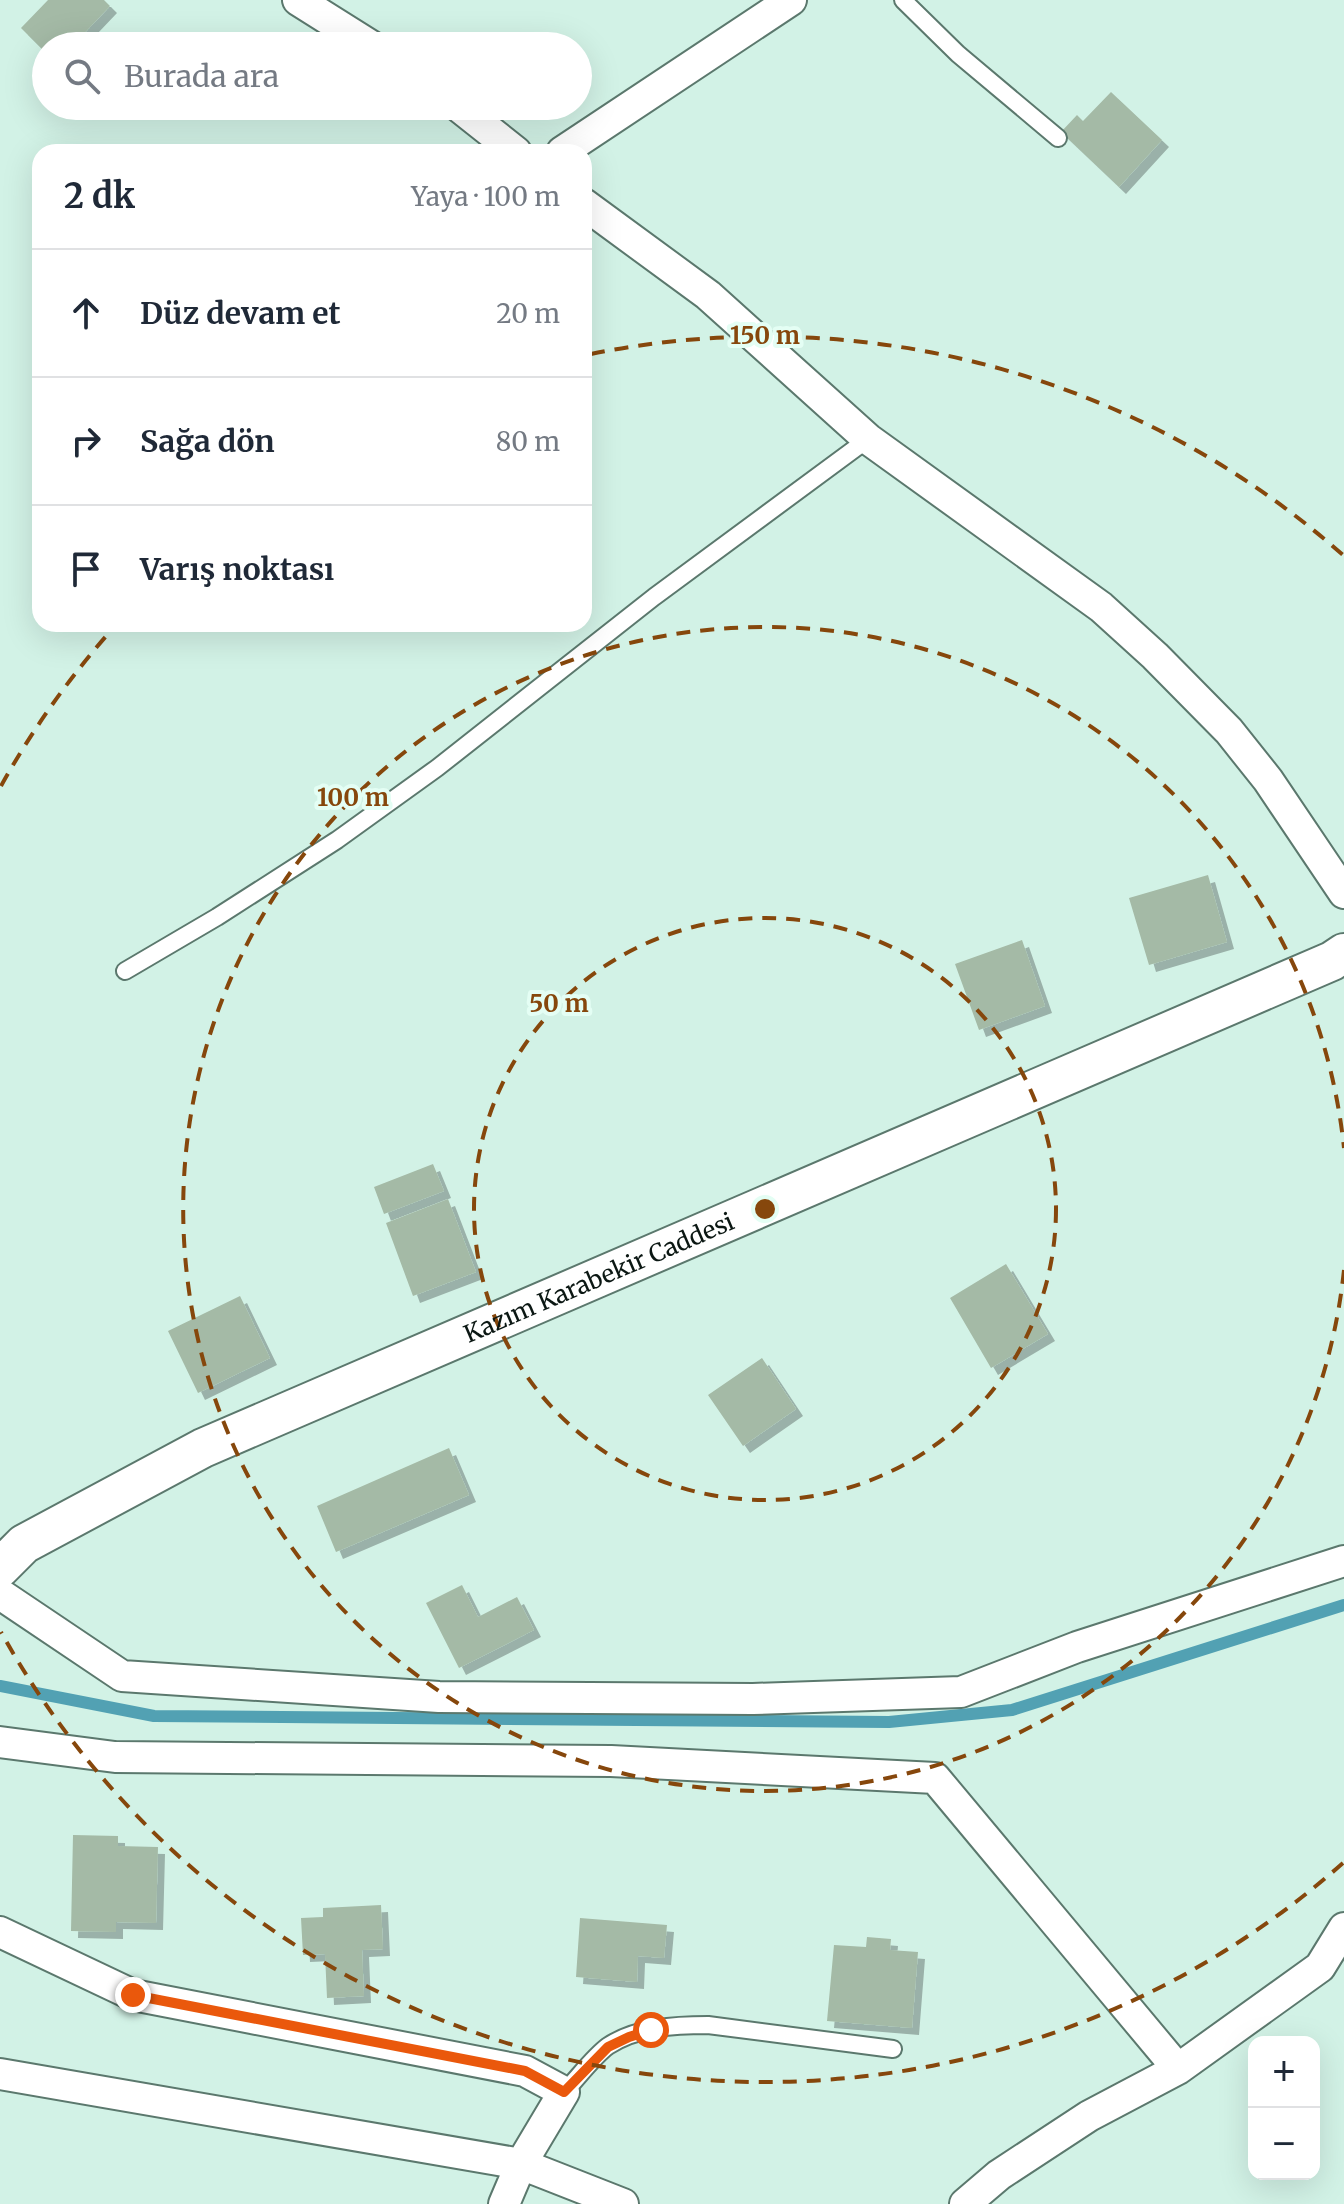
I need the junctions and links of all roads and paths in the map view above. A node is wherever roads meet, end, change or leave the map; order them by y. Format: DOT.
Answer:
graph roads {
  1 [pos="298,0"];
  2 [pos="791,0"];
  3 [pos="903,0"];
  4 [pos="349,32"];
  5 [pos="476,120"];
  6 [pos="1058,138"];
  7 [pos="506,144"];
  8 [pos="574,144"];
  9 [pos="592,210"];
  10 [pos="868,439"];
  11 [pos="1344,893"];
  12 [pos="1344,953"];
  13 [pos="125,971"];
  14 [pos="1344,1561"];
  15 [pos="0,1568"];
  16 [pos="0,1594"];
  17 [pos="0,1742"];
  18 [pos="1344,1928"];
  19 [pos="0,1932"];
  20 [pos="893,2049"];
  21 [pos="1178,2069"];
  22 [pos="0,2074"];
  23 [pos="564,2092"];
  24 [pos="521,2164"];
  25 [pos="504,2204"];
  26 [pos="623,2204"];
  27 [pos="965,2204"];
  1 -- 4 [label="street"];
  2 -- 8 [label="street"];
  3 -- 6 [label="lane"];
  5 -- 7 [label="street"];
  9 -- 10 [label="street"];
  10 -- 11 [label="street"];
  10 -- 13 [label="lane"];
  12 -- 15 [label="street, Kazım Karabekir Caddesi"];
  14 -- 16 [label="street"];
  17 -- 21 [label="street"];
  18 -- 21 [label="street"];
  19 -- 23 [label="street"];
  20 -- 23 [label="lane"];
  21 -- 27 [label="street"];
  22 -- 24 [label="street"];
  23 -- 24 [label="street"];
  24 -- 25 [label="street"];
  24 -- 26 [label="street"];
}
